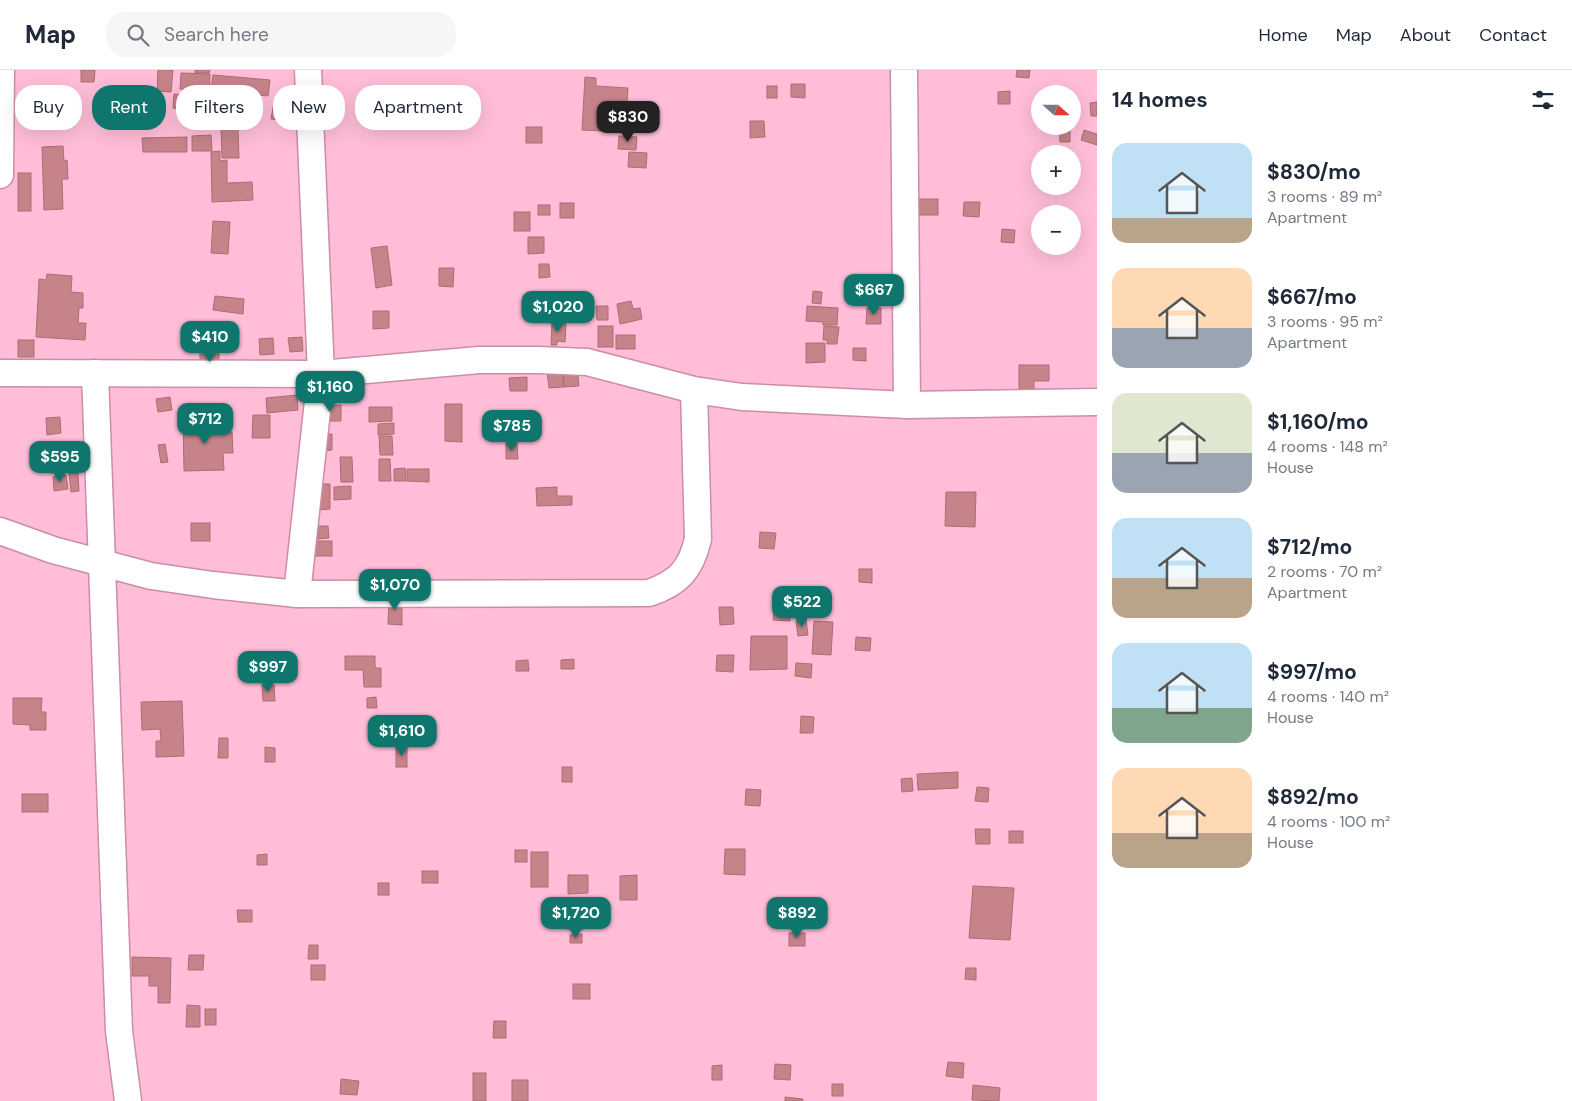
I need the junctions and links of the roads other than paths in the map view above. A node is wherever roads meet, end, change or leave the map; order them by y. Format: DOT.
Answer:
graph roads {
  1 [pos="1,70"];
  2 [pos="308,70"];
  3 [pos="904,70"];
  4 [pos="0,175"];
  5 [pos="0,373"];
  6 [pos="95,373"];
  7 [pos="321,374"];
  8 [pos="694,390"];
  9 [pos="1097,402"];
  10 [pos="907,405"];
  11 [pos="0,531"];
  12 [pos="101,563"];
  13 [pos="297,594"];
  14 [pos="128,1101"];
  1 -- 4 [label="street"];
  2 -- 7 [label="street"];
  3 -- 10 [label="street"];
  5 -- 6 [label="street"];
  6 -- 7 [label="street"];
  6 -- 12 [label="street"];
  7 -- 8 [label="street"];
  7 -- 13 [label="street"];
  8 -- 10 [label="street"];
  8 -- 13 [label="street"];
  9 -- 10 [label="street"];
  11 -- 12 [label="street"];
  12 -- 13 [label="street"];
  12 -- 14 [label="street"];
}
